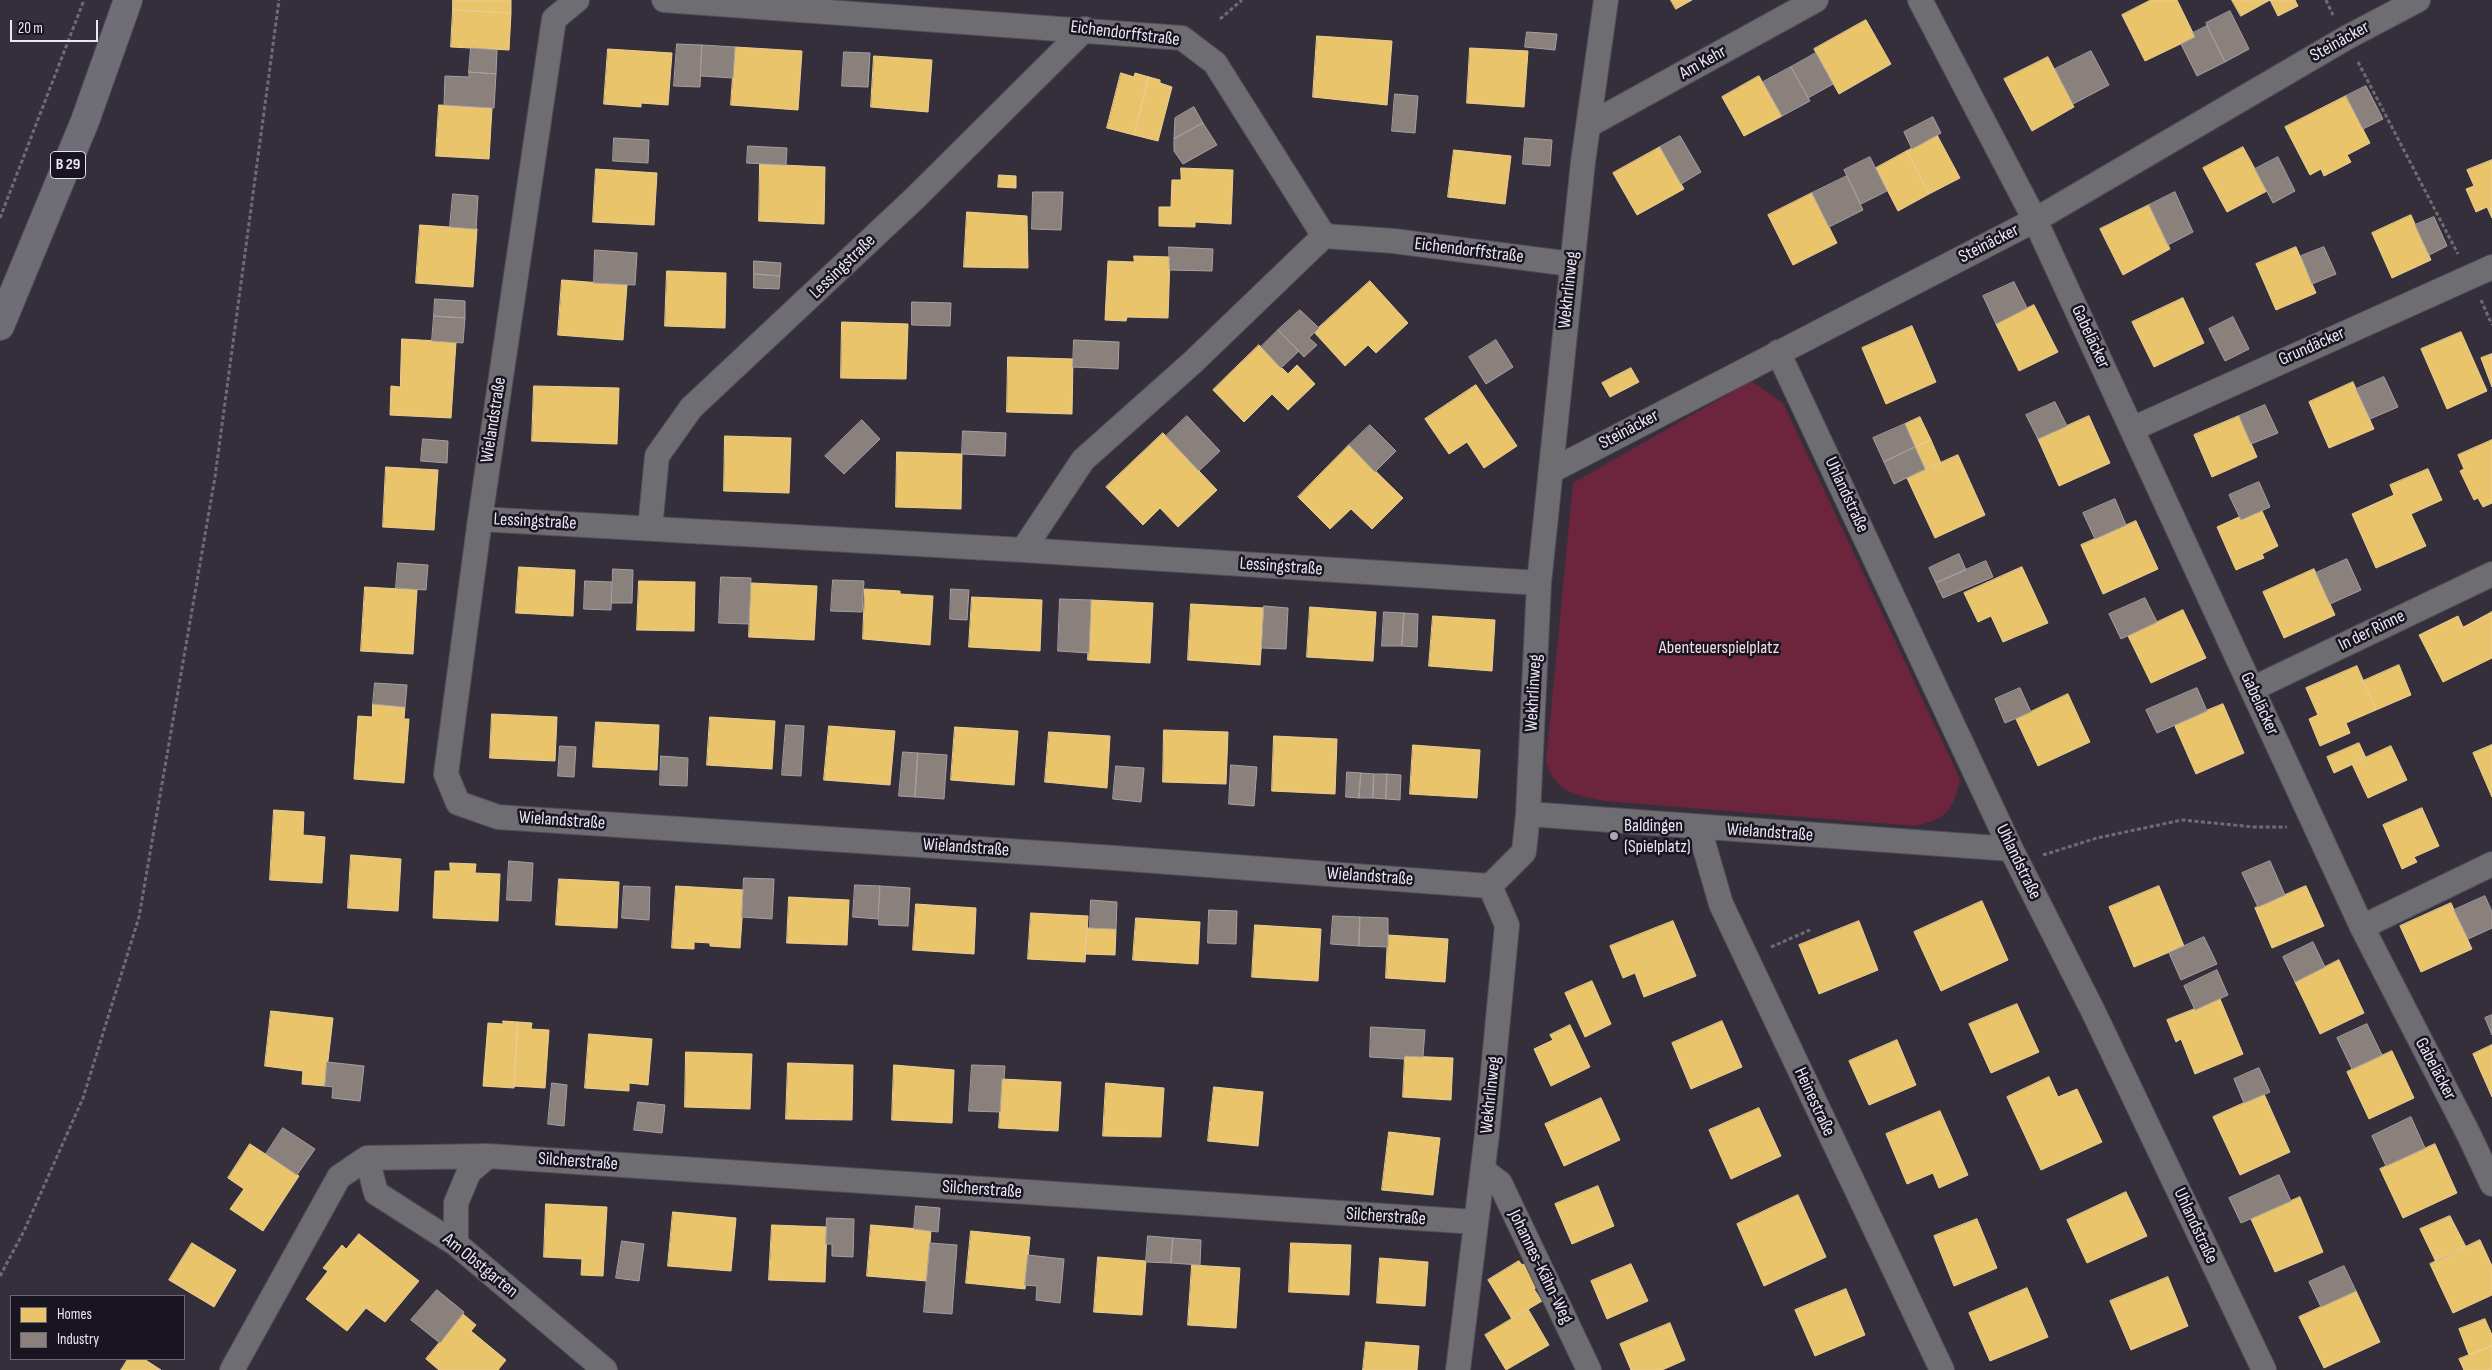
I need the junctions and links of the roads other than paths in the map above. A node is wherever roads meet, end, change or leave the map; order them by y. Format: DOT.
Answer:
graph roads {
  1 [pos="128,0"];
  2 [pos="577,0"];
  3 [pos="664,0"];
  4 [pos="1606,0"];
  5 [pos="1816,0"];
  6 [pos="1920,0"];
  7 [pos="2418,0"];
  8 [pos="1085,29"];
  9 [pos="1589,125"];
  10 [pos="2035,220"];
  11 [pos="1324,236"];
  12 [pos="1571,264"];
  13 [pos="2492,267"];
  14 [pos="0,326"];
  15 [pos="1778,352"];
  16 [pos="2132,429"];
  17 [pos="1551,471"];
  18 [pos="480,519"];
  19 [pos="650,528"];
  20 [pos="1024,550"];
  21 [pos="2492,574"];
  22 [pos="1539,583"];
  23 [pos="2252,689"];
  24 [pos="1528,814"];
  25 [pos="1699,828"];
  26 [pos="2011,849"];
  27 [pos="2492,864"];
  28 [pos="1490,886"];
  29 [pos="2362,927"];
  30 [pos="488,1156"];
  31 [pos="367,1158"];
  32 [pos="1483,1170"];
  33 [pos="2492,1184"];
  34 [pos="1476,1222"];
  35 [pos="456,1244"];
  36 [pos="232,1370"];
  37 [pos="605,1370"];
  38 [pos="1458,1370"];
  39 [pos="1589,1370"];
  40 [pos="1942,1370"];
  41 [pos="2264,1370"];
  1 -- 14 [label="main road, B 29"];
  2 -- 18 [label="street, Wielandstraße"];
  3 -- 8 [label="street, Eichendorffstraße"];
  4 -- 9 [label="street, Wekhrlinweg"];
  5 -- 9 [label="street, Am Kehr"];
  6 -- 10 [label="street"];
  7 -- 10 [label="street, Steinäcker"];
  8 -- 11 [label="street, Eichendorffstraße"];
  8 -- 19 [label="street, Lessingstraße"];
  9 -- 12 [label="street, Wekhrlinweg"];
  10 -- 15 [label="street, Steinäcker"];
  10 -- 16 [label="street, Gabeläcker"];
  11 -- 12 [label="street, Eichendorffstraße"];
  11 -- 20 [label="street"];
  12 -- 17 [label="street, Wekhrlinweg"];
  13 -- 16 [label="street, Grundäcker"];
  15 -- 17 [label="street, Steinäcker"];
  15 -- 26 [label="street, Uhlandstraße"];
  16 -- 23 [label="street, Gabeläcker"];
  17 -- 22 [label="street, Wekhrlinweg"];
  18 -- 19 [label="street, Lessingstraße"];
  18 -- 28 [label="street, Wielandstraße"];
  19 -- 20 [label="street, Lessingstraße"];
  20 -- 22 [label="street, Lessingstraße"];
  21 -- 23 [label="street, In der Rinne"];
  22 -- 24 [label="street, Wekhrlinweg"];
  23 -- 29 [label="street, Gabeläcker"];
  24 -- 25 [label="street, Wielandstraße"];
  24 -- 28 [label="street, Wekhrlinweg"];
  25 -- 26 [label="street, Wielandstraße"];
  25 -- 40 [label="street, Heinestraße"];
  26 -- 41 [label="street, Uhlandstraße"];
  27 -- 29 [label="street"];
  28 -- 32 [label="street, Wekhrlinweg"];
  29 -- 33 [label="street, Gabeläcker"];
  30 -- 31 [label="street, Silcherstraße"];
  30 -- 34 [label="street, Silcherstraße"];
  30 -- 35 [label="street"];
  31 -- 35 [label="street, Am Obstgarten"];
  31 -- 36 [label="street"];
  32 -- 34 [label="street, Wekhrlinweg"];
  32 -- 39 [label="street, Johannes-Kähn-Weg"];
  34 -- 38 [label="street, Wekhrlinweg"];
  35 -- 37 [label="street, Am Obstgarten"];
}
